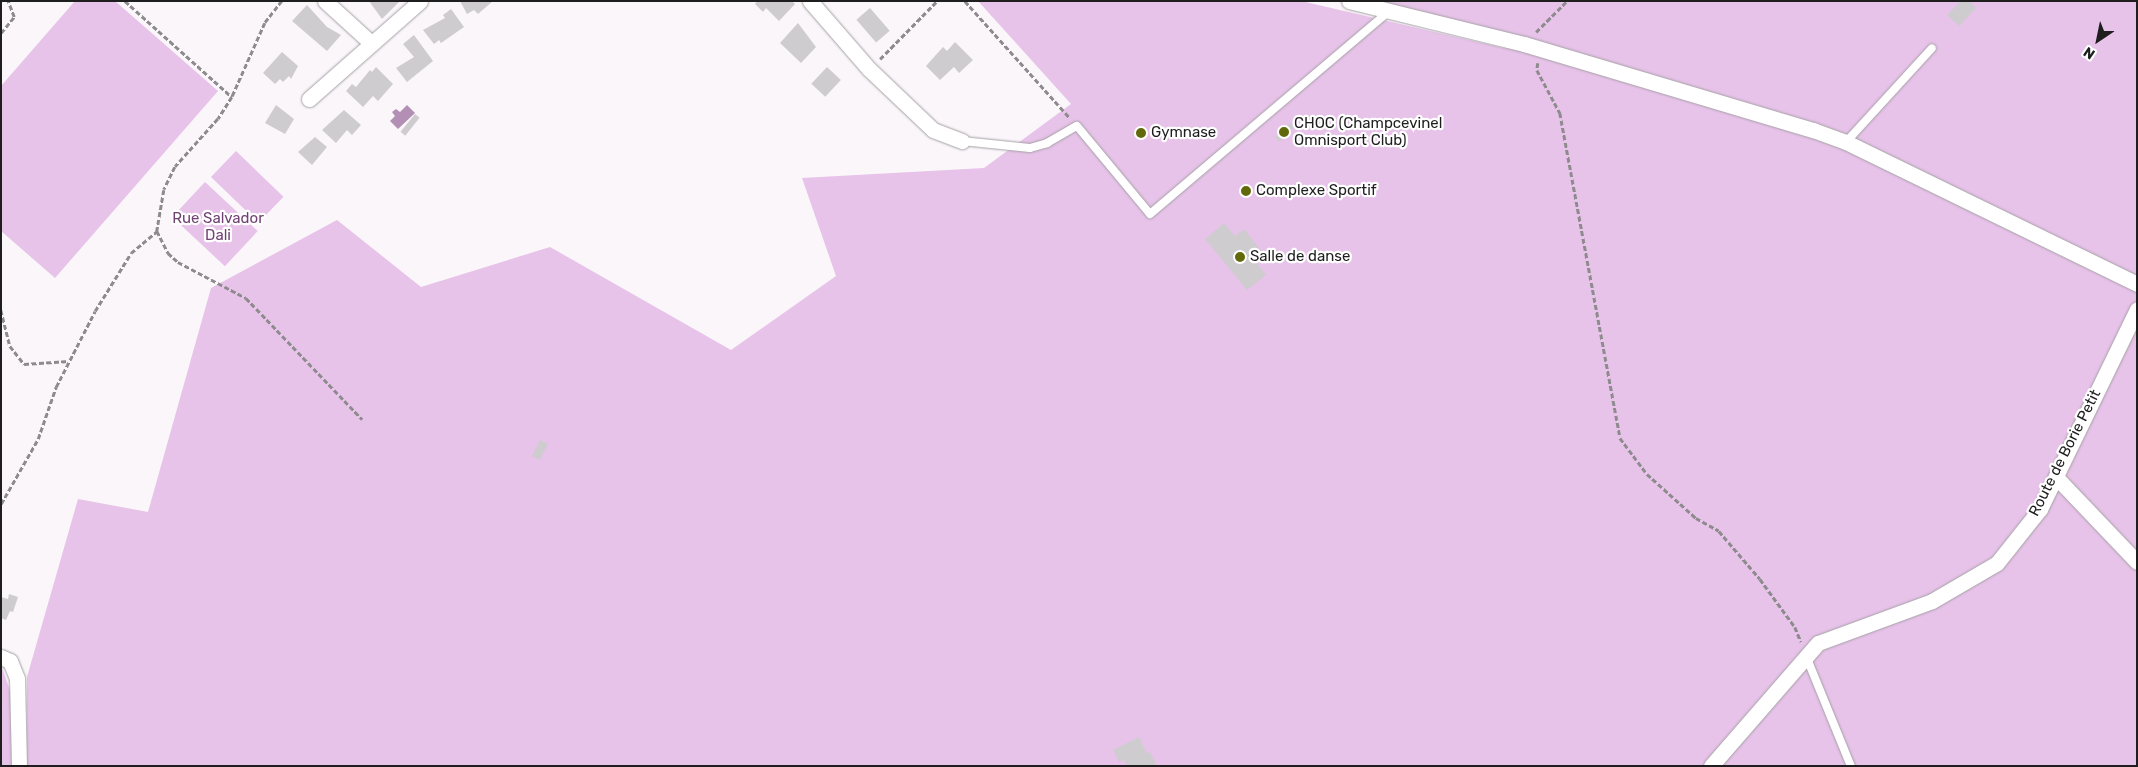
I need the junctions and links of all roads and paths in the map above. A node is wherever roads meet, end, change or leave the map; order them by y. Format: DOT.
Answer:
graph roads {
  1 [pos="8,1"];
  2 [pos="125,1"];
  3 [pos="282,1"];
  4 [pos="325,1"];
  5 [pos="420,1"];
  6 [pos="810,1"];
  7 [pos="937,1"];
  8 [pos="965,1"];
  9 [pos="1349,1"];
  10 [pos="1566,1"];
  11 [pos="1390,10"];
  12 [pos="1,33"];
  13 [pos="371,43"];
  14 [pos="1524,44"];
  15 [pos="1932,48"];
  16 [pos="1540,49"];
  17 [pos="870,69"];
  18 [pos="232,97"];
  19 [pos="309,99"];
  20 [pos="1077,126"];
  21 [pos="962,141"];
  22 [pos="1846,142"];
  23 [pos="157,231"];
  24 [pos="2137,284"];
  25 [pos="1,310"];
  26 [pos="2137,310"];
  27 [pos="69,361"];
  28 [pos="362,419"];
  29 [pos="2056,477"];
  30 [pos="1,504"];
  31 [pos="2137,562"];
  32 [pos="1806,655"];
  33 [pos="1,657"];
  34 [pos="19,766"];
  35 [pos="1711,766"];
  36 [pos="1850,766"];
  1 -- 12 [label="path"];
  2 -- 18 [label="path"];
  3 -- 18 [label="path"];
  4 -- 13 [label="street"];
  5 -- 13 [label="street"];
  6 -- 17 [label="street"];
  7 -- 17 [label="path"];
  8 -- 20 [label="path"];
  9 -- 11 [label="street"];
  10 -- 14 [label="path"];
  11 -- 14 [label="street"];
  11 -- 20 [label="lane"];
  13 -- 19 [label="street"];
  14 -- 16 [label="street"];
  15 -- 22 [label="lane"];
  16 -- 22 [label="street"];
  16 -- 32 [label="path"];
  17 -- 21 [label="street"];
  18 -- 23 [label="path"];
  20 -- 21 [label="lane"];
  22 -- 24 [label="street"];
  23 -- 27 [label="path"];
  23 -- 28 [label="path"];
  25 -- 27 [label="path"];
  26 -- 29 [label="street, Route de Borie Petit"];
  27 -- 30 [label="path"];
  29 -- 31 [label="street"];
  29 -- 32 [label="street, Route de Borie Petit"];
  32 -- 35 [label="street, Route de Borie Petit"];
  32 -- 36 [label="lane"];
  33 -- 34 [label="street"];
}
